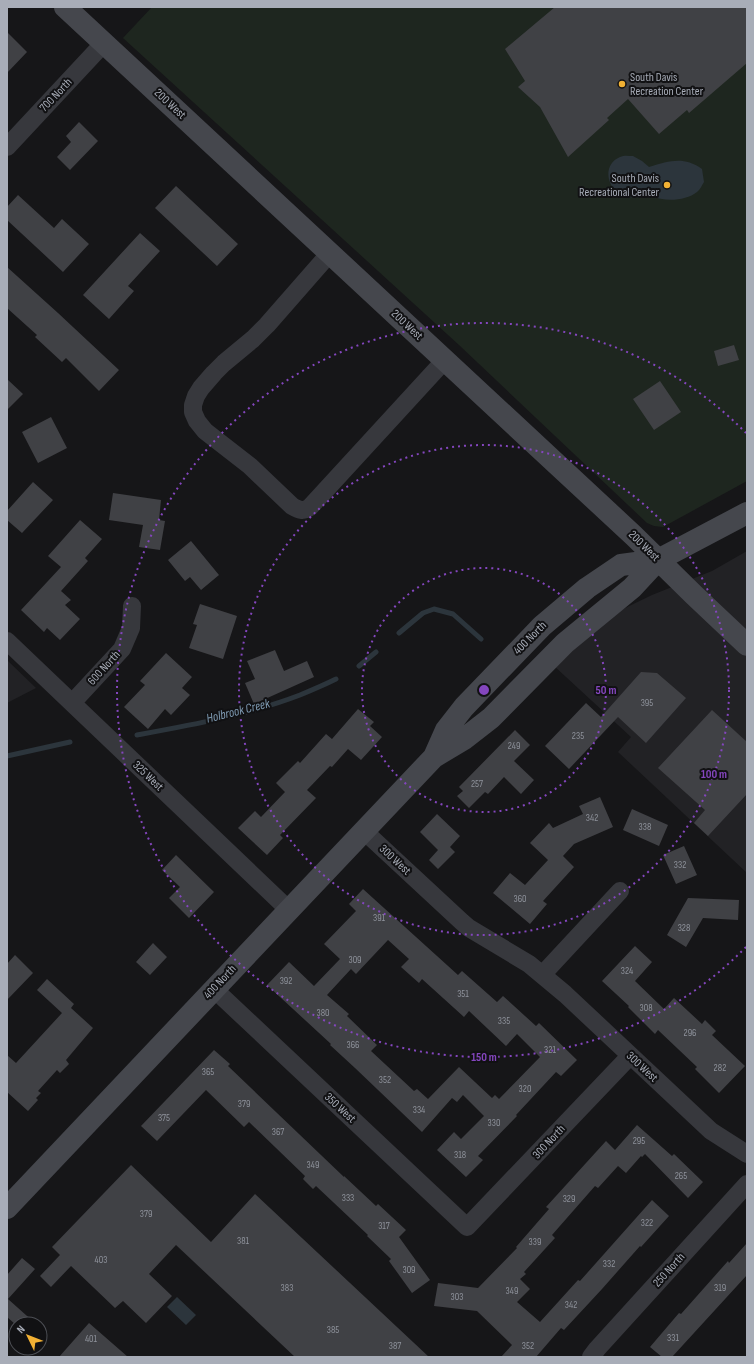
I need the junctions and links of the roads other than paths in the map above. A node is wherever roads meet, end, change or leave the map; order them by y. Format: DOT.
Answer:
graph roads {
  1 [pos="65,7"];
  2 [pos="104,43"];
  3 [pos="7,147"];
  4 [pos="330,254"];
  5 [pos="445,360"];
  6 [pos="747,513"];
  7 [pos="658,560"];
  8 [pos="132,606"];
  9 [pos="7,641"];
  10 [pos="747,645"];
  11 [pos="72,703"];
  12 [pos="434,757"];
  13 [pos="364,830"];
  14 [pos="620,891"];
  15 [pos="289,910"];
  16 [pos="542,975"];
  17 [pos="214,989"];
  18 [pos="630,1056"];
  19 [pos="747,1154"];
  20 [pos="747,1184"];
  21 [pos="7,1208"];
  22 [pos="467,1227"];
  23 [pos="591,1357"];
  1 -- 2 [label="main road, 200 West"];
  2 -- 3 [label="street, 700 North"];
  2 -- 4 [label="main road, 200 West"];
  4 -- 5 [label="main road, 200 West"];
  4 -- 5 [label="street"];
  5 -- 7 [label="main road, 200 West"];
  6 -- 7 [label="main road, 400 North"];
  7 -- 10 [label="main road, 200 West"];
  7 -- 12 [label="main road, 400 North"];
  7 -- 12 [label="main road, 400 North"];
  8 -- 11 [label="street, 600 North"];
  9 -- 11 [label="street, 325 West"];
  11 -- 15 [label="street, 325 West"];
  12 -- 13 [label="main road, 400 North"];
  13 -- 15 [label="main road, 400 North"];
  13 -- 16 [label="street, 300 West"];
  14 -- 16 [label="street"];
  15 -- 17 [label="main road, 400 North"];
  16 -- 18 [label="street, 300 West"];
  17 -- 21 [label="main road, 400 North"];
  17 -- 22 [label="street, 350 West"];
  18 -- 19 [label="street, 300 West"];
  18 -- 22 [label="street, 300 North"];
  20 -- 23 [label="street, 250 North"];
}
